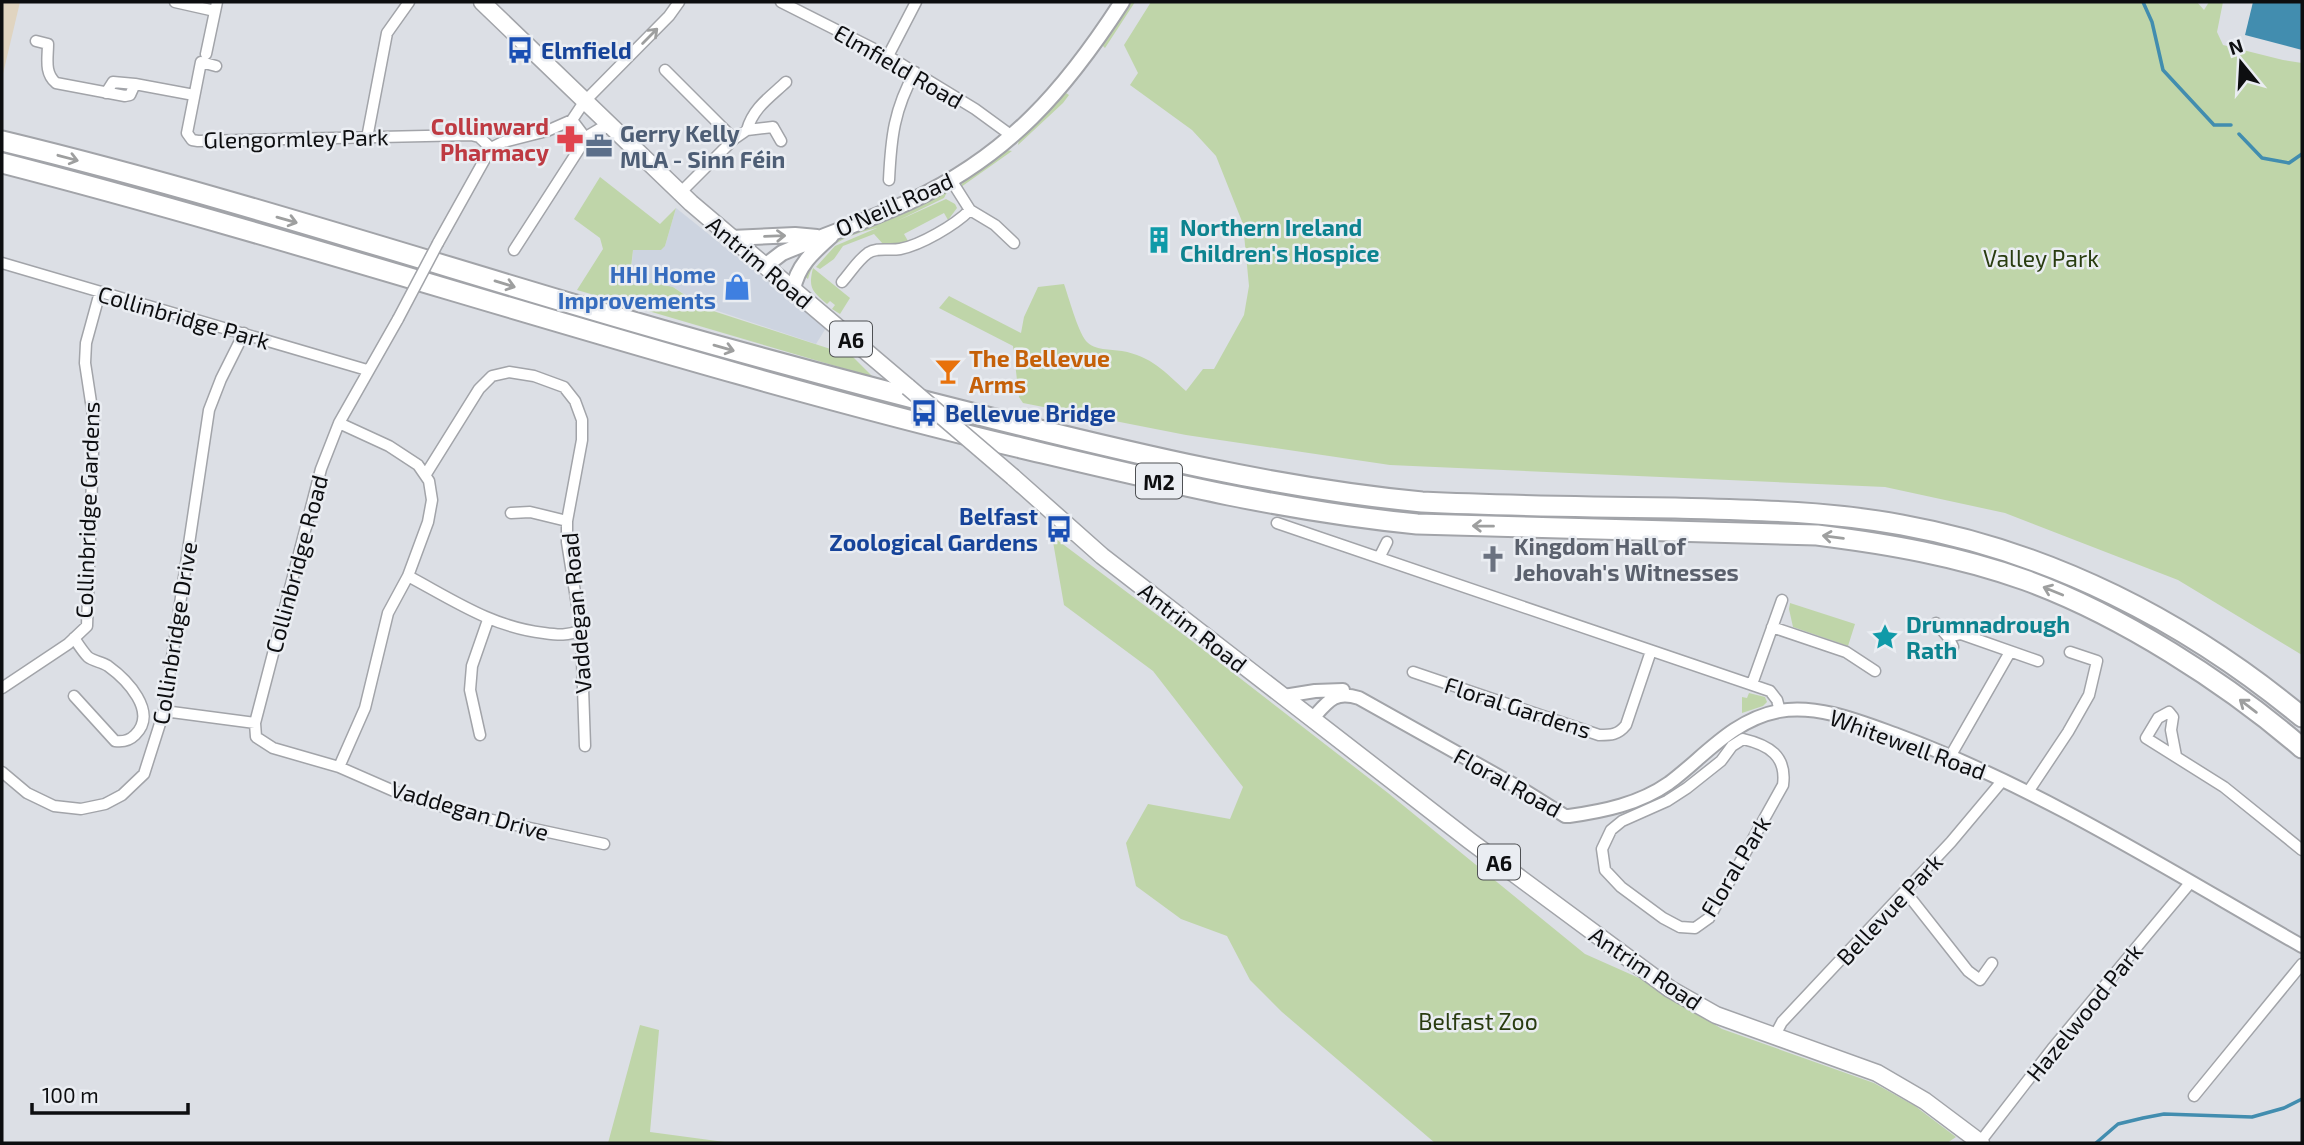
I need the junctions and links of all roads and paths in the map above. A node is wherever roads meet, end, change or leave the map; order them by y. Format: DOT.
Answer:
graph roads {
  1 [pos="175,2"];
  2 [pos="409,2"];
  3 [pos="482,2"];
  4 [pos="679,2"];
  5 [pos="781,2"];
  6 [pos="916,2"];
  7 [pos="1122,2"];
  8 [pos="216,6"];
  9 [pos="36,41"];
  10 [pos="206,54"];
  11 [pos="888,56"];
  12 [pos="216,66"];
  13 [pos="665,70"];
  14 [pos="915,72"];
  15 [pos="786,82"];
  16 [pos="194,95"];
  17 [pos="584,102"];
  18 [pos="572,120"];
  19 [pos="611,128"];
  20 [pos="747,130"];
  21 [pos="1012,136"];
  22 [pos="367,138"];
  23 [pos="584,138"];
  24 [pos="734,139"];
  25 [pos="2,141"];
  26 [pos="781,141"];
  27 [pos="491,148"];
  28 [pos="2,163"];
  29 [pos="889,180"];
  30 [pos="951,180"];
  31 [pos="680,193"];
  32 [pos="970,210"];
  33 [pos="837,230"];
  34 [pos="819,237"];
  35 [pos="731,238"];
  36 [pos="1014,243"];
  37 [pos="514,250"];
  38 [pos="2,263"];
  39 [pos="765,266"];
  40 [pos="842,282"];
  41 [pos="793,290"];
  42 [pos="100,292"];
  43 [pos="244,333"];
  44 [pos="367,370"];
  45 [pos="339,423"];
  46 [pos="426,474"];
  47 [pos="511,513"];
  48 [pos="568,521"];
  49 [pos="1277,523"];
  50 [pos="1387,542"];
  51 [pos="1380,556"];
  52 [pos="408,576"];
  53 [pos="1782,600"];
  54 [pos="488,620"];
  55 [pos="1936,624"];
  56 [pos="1772,627"];
  57 [pos="581,630"];
  58 [pos="74,638"];
  59 [pos="1651,652"];
  60 [pos="2010,652"];
  61 [pos="2070,652"];
  62 [pos="2038,661"];
  63 [pos="1875,671"];
  64 [pos="1413,672"];
  65 [pos="1752,684"];
  66 [pos="2,688"];
  67 [pos="1347,694"];
  68 [pos="74,696"];
  69 [pos="1284,696"];
  70 [pos="163,711"];
  71 [pos="1780,711"];
  72 [pos="2302,717"];
  73 [pos="1313,718"];
  74 [pos="255,723"];
  75 [pos="480,735"];
  76 [pos="585,746"];
  77 [pos="2302,748"];
  78 [pos="1951,755"];
  79 [pos="2176,755"];
  80 [pos="1697,759"];
  81 [pos="339,767"];
  82 [pos="2,772"];
  83 [pos="1708,772"];
  84 [pos="2003,780"];
  85 [pos="2028,792"];
  86 [pos="604,844"];
  87 [pos="2302,850"];
  88 [pos="2190,883"];
  89 [pos="1905,891"];
  90 [pos="2302,946"];
  91 [pos="1992,963"];
  92 [pos="2302,964"];
  93 [pos="1774,1037"];
  94 [pos="2194,1096"];
  95 [pos="1980,1143"];
  1 -- 8 [label="street"];
  2 -- 22 [label="street"];
  3 -- 17 [label="main road, Antrim Road / A6"];
  17 -- 4 [label="street, one-way"];
  5 -- 11 [label="street, Elmfield Road"];
  6 -- 11 [label="street"];
  7 -- 21 [label="main road, O'Neill Road"];
  8 -- 10 [label="street"];
  9 -- 16 [label="street"];
  11 -- 14 [label="street, Elmfield Road"];
  12 -- 16 [label="street, Glengormley Park"];
  13 -- 24 [label="street"];
  14 -- 21 [label="street, Elmfield Road"];
  14 -- 29 [label="street"];
  15 -- 20 [label="street"];
  16 -- 22 [label="street, Glengormley Park"];
  17 -- 18 [label="street"];
  17 -- 19 [label="main road, Antrim Road / A6"];
  18 -- 23 [label="street"];
  18 -- 27 [label="street"];
  19 -- 23 [label="street"];
  19 -- 31 [label="main road, Antrim Road / A6"];
  20 -- 24 [label="street"];
  20 -- 26 [label="street"];
  21 -- 30 [label="main road, O'Neill Road"];
  22 -- 27 [label="street, Glengormley Park"];
  23 -- 37 [label="street"];
  24 -- 31 [label="street"];
  25 -- 72 [label="highway, M2, one-way"];
  27 -- 44 [label="street, Collinbridge Road, bridge"];
  77 -- 28 [label="highway, M2, one-way"];
  30 -- 32 [label="street"];
  30 -- 33 [label="main road, O'Neill Road"];
  31 -- 35 [label="main road, Antrim Road / A6"];
  32 -- 36 [label="street"];
  32 -- 40 [label="street"];
  33 -- 34 [label="main road, O'Neill Road"];
  33 -- 41 [label="main road"];
  35 -- 34 [label="main road, one-way"];
  34 -- 39 [label="main road, O'Neill Road"];
  35 -- 39 [label="main road, Antrim Road / A6"];
  38 -- 42 [label="street, Collinbridge Park"];
  39 -- 41 [label="main road, Antrim Road / A6"];
  41 -- 69 [label="main road, Antrim Road / A6, bridge"];
  42 -- 43 [label="street, Collinbridge Park"];
  42 -- 58 [label="street, Collinbridge Gardens"];
  43 -- 44 [label="street, Collinbridge Park"];
  43 -- 70 [label="street, Collinbridge Drive"];
  44 -- 45 [label="street, Collinbridge Road"];
  45 -- 46 [label="street"];
  45 -- 74 [label="street, Collinbridge Road"];
  46 -- 48 [label="street, Vaddegan Road"];
  46 -- 52 [label="street"];
  47 -- 48 [label="street"];
  48 -- 57 [label="street, Vaddegan Road"];
  49 -- 51 [label="street"];
  50 -- 51 [label="street"];
  51 -- 59 [label="street"];
  52 -- 54 [label="street"];
  52 -- 81 [label="street"];
  53 -- 56 [label="street"];
  54 -- 57 [label="street"];
  54 -- 75 [label="street"];
  55 -- 60 [label="street"];
  56 -- 63 [label="street"];
  56 -- 65 [label="street"];
  57 -- 76 [label="street, Vaddegan Road"];
  58 -- 66 [label="street, Collinbridge Gardens"];
  58 -- 68 [label="street"];
  59 -- 64 [label="street, Floral Gardens"];
  59 -- 65 [label="street"];
  60 -- 62 [label="street"];
  60 -- 78 [label="street"];
  61 -- 85 [label="street"];
  65 -- 71 [label="street"];
  67 -- 69 [label="street"];
  67 -- 73 [label="street"];
  67 -- 80 [label="street, Floral Road"];
  69 -- 73 [label="main road, Antrim Road / A6"];
  70 -- 74 [label="street"];
  70 -- 82 [label="street, Collinbridge Drive"];
  71 -- 78 [label="street, Whitewell Road"];
  71 -- 80 [label="street, Floral Road"];
  73 -- 93 [label="main road, Antrim Road / A6"];
  74 -- 81 [label="street"];
  78 -- 84 [label="street, Whitewell Road"];
  79 -- 87 [label="street"];
  80 -- 83 [label="street"];
  81 -- 86 [label="street, Vaddegan Drive"];
  83 -- 83 [label="street, Floral Park"];
  84 -- 85 [label="street, Whitewell Road"];
  84 -- 89 [label="street, Bellevue Park"];
  85 -- 88 [label="street, Whitewell Road"];
  88 -- 90 [label="street, Whitewell Road"];
  88 -- 95 [label="street, Hazelwood Park"];
  89 -- 91 [label="street"];
  89 -- 93 [label="street, Bellevue Park"];
  92 -- 94 [label="street"];
  93 -- 95 [label="main road, Antrim Road / A6"];
}
